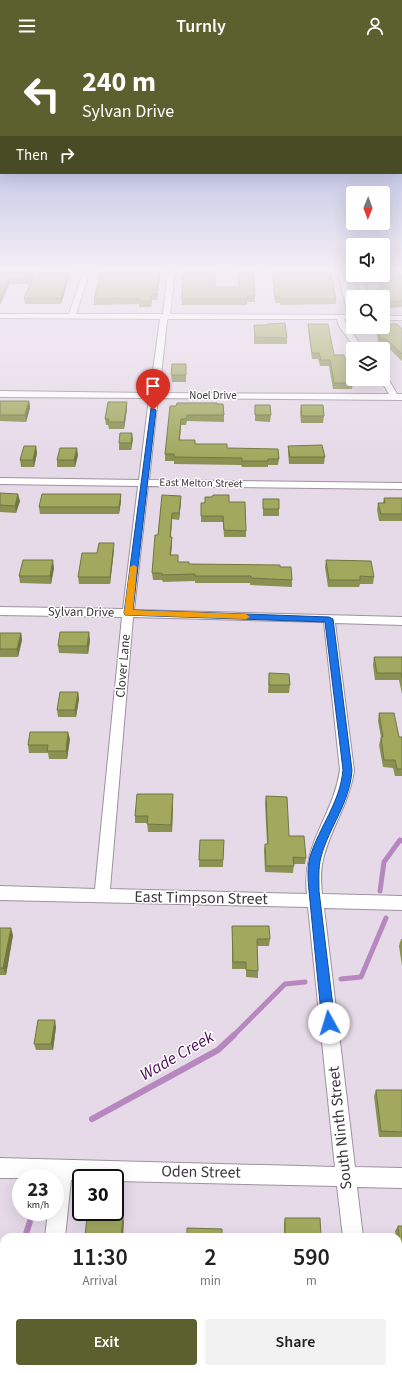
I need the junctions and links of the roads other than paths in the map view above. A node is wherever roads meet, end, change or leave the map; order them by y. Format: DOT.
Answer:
graph roads {
  1 [pos="162,332"];
  2 [pos="348,332"];
  3 [pos="355,342"];
  4 [pos="389,386"];
  5 [pos="0,394"];
  6 [pos="155,395"];
  7 [pos="398,397"];
  8 [pos="0,481"];
  9 [pos="144,482"];
  10 [pos="402,486"];
  11 [pos="0,611"];
  12 [pos="128,613"];
  13 [pos="329,619"];
  14 [pos="402,621"];
  15 [pos="0,893"];
  16 [pos="102,896"];
  17 [pos="315,901"];
  18 [pos="402,903"];
  19 [pos="0,1168"];
  20 [pos="62,1169"];
  21 [pos="64,1169"];
  22 [pos="346,1176"];
  23 [pos="402,1178"];
  24 [pos="57,1221"];
  25 [pos="55,1233"];
  26 [pos="353,1233"];
  1 -- 6 [label="street, Clover Lane"];
  2 -- 3 [label="street"];
  4 -- 7 [label="street"];
  5 -- 6 [label="street, Noel Drive"];
  6 -- 7 [label="street, Noel Drive"];
  6 -- 9 [label="street, Clover Lane"];
  8 -- 9 [label="street, East Melton Street"];
  9 -- 10 [label="street, East Melton Street"];
  9 -- 12 [label="street, Clover Lane"];
  11 -- 12 [label="street, Sylvan Drive"];
  12 -- 13 [label="street, Sylvan Drive"];
  12 -- 16 [label="street, Clover Lane"];
  13 -- 14 [label="street, Sylvan Drive"];
  13 -- 17 [label="street, South Ninth Street"];
  15 -- 16 [label="street, East Timpson Street"];
  16 -- 17 [label="street, East Timpson Street"];
  17 -- 18 [label="street, East Timpson Street"];
  17 -- 22 [label="street, South Ninth Street"];
  19 -- 20 [label="street, Oden Street"];
  21 -- 22 [label="street, Oden Street"];
  22 -- 23 [label="street, Oden Street"];
  22 -- 26 [label="street, South Ninth Street"];
  24 -- 25 [label="street"];
}
